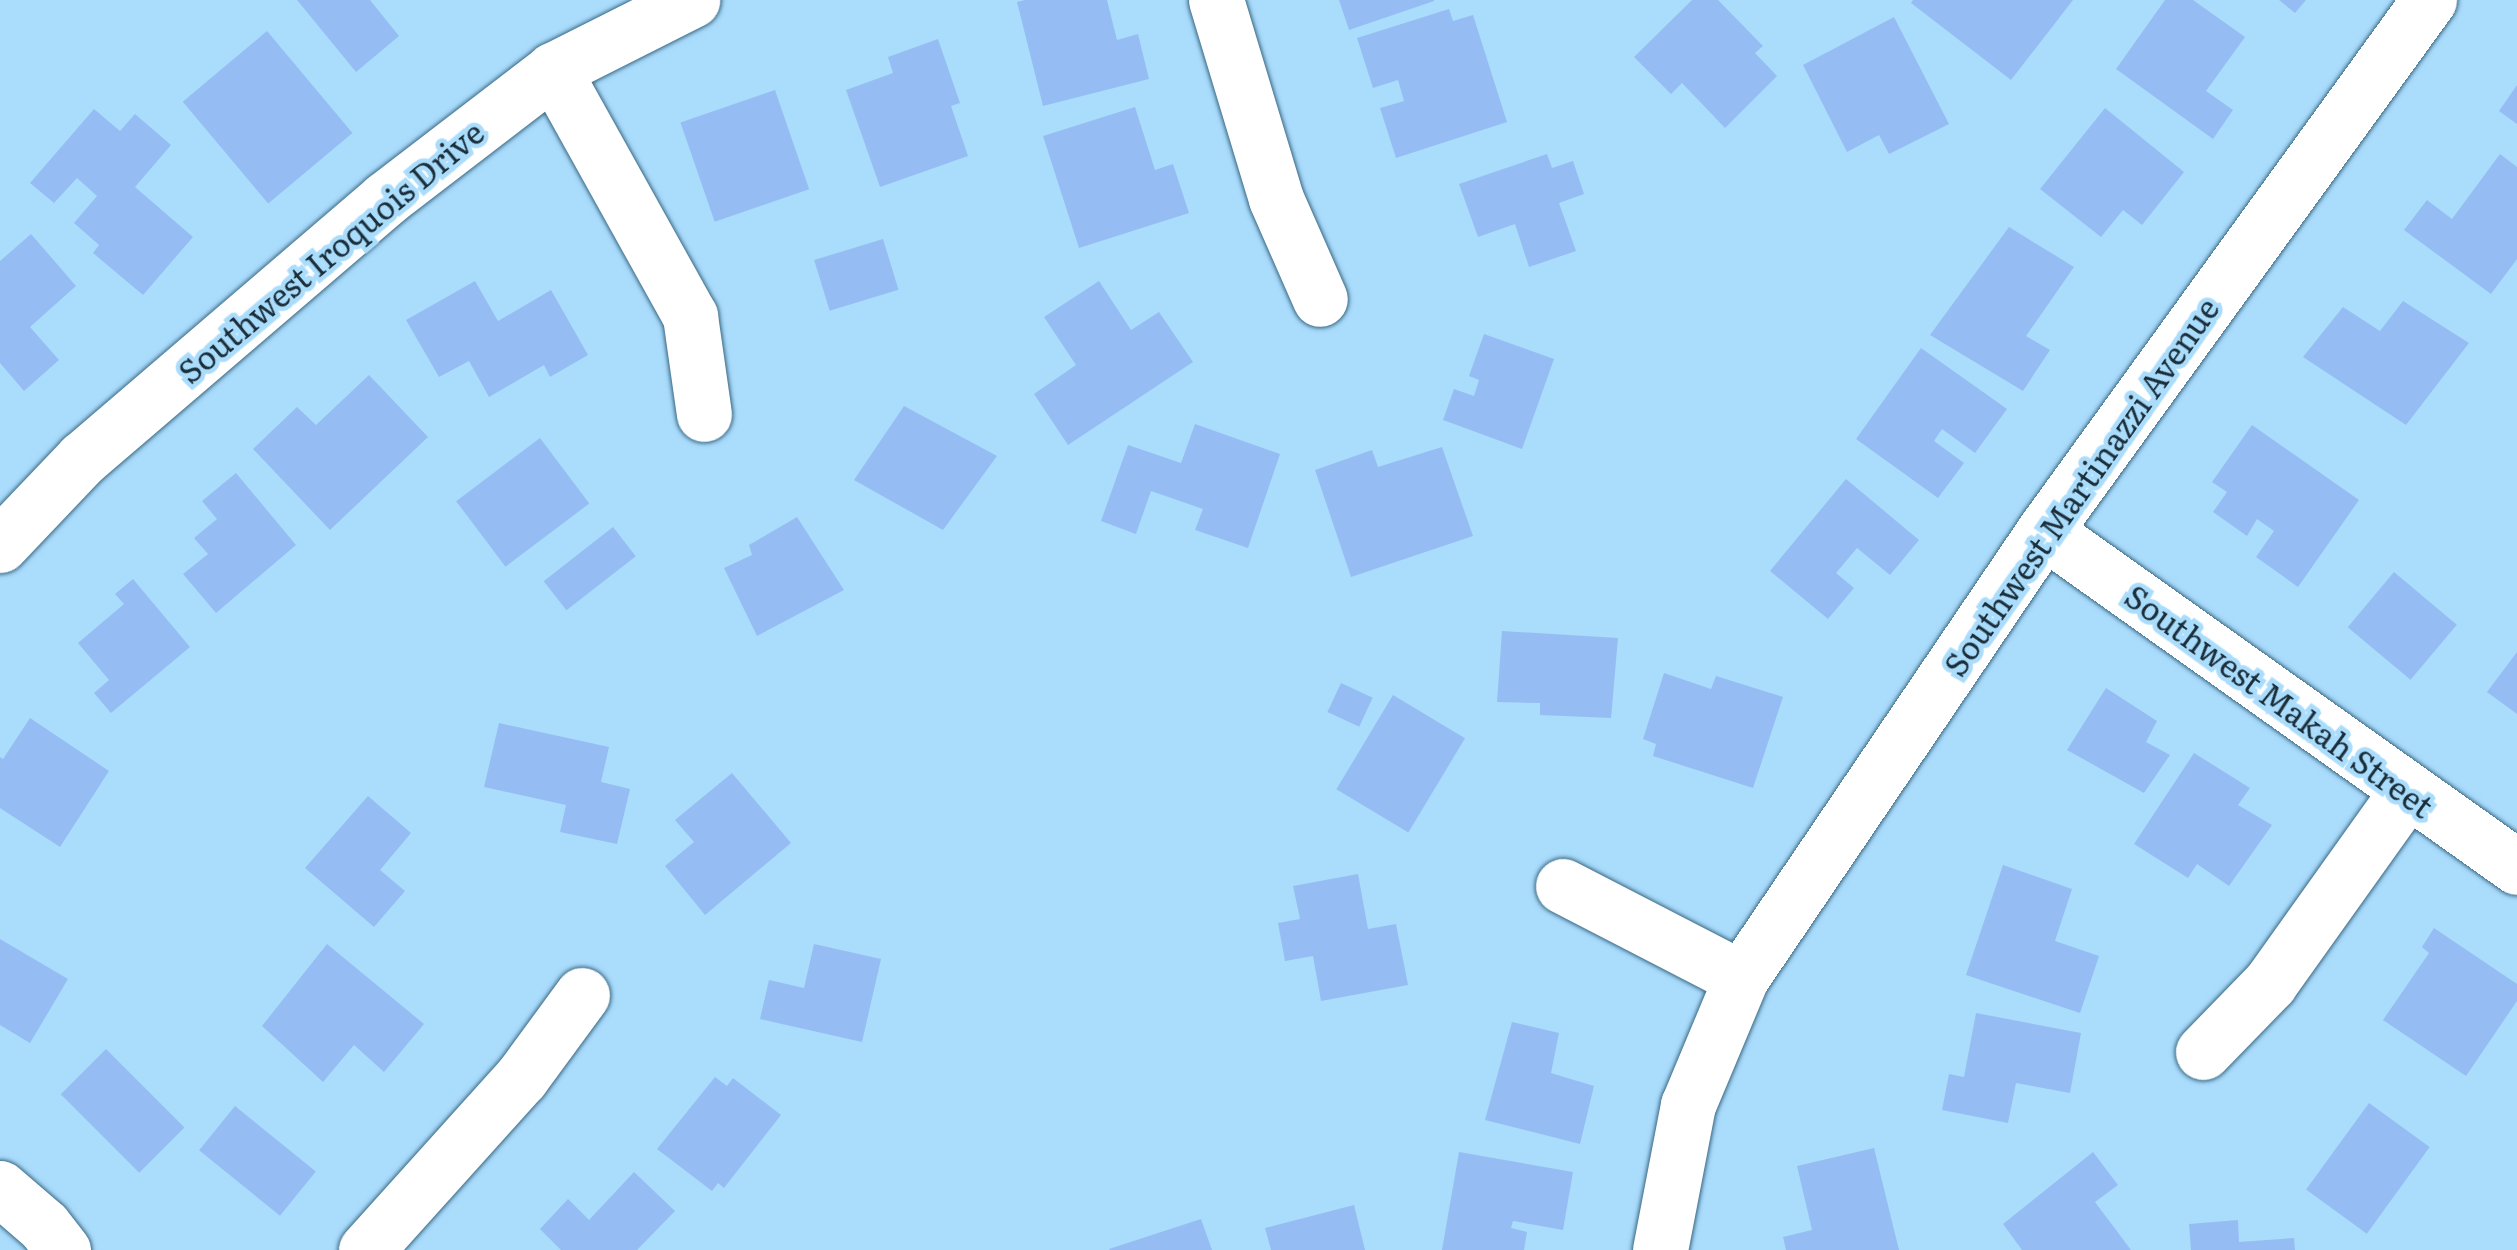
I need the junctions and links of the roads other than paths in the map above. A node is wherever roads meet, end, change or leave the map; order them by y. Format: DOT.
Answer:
graph roads {
  1 [pos="692,0"];
  2 [pos="1216,0"];
  3 [pos="2429,0"];
  4 [pos="553,70"];
  5 [pos="1320,299"];
  6 [pos="704,414"];
  7 [pos="2044,531"];
  8 [pos="0,546"];
  9 [pos="2406,792"];
  10 [pos="2517,867"];
  11 [pos="1563,886"];
  12 [pos="1741,978"];
  13 [pos="582,995"];
  14 [pos="2203,1052"];
  15 [pos="0,1188"];
  16 [pos="63,1250"];
  17 [pos="366,1250"];
  18 [pos="1660,1250"];
  1 -- 4 [label="street, Southwest Iroquois Drive"];
  2 -- 5 [label="street"];
  3 -- 7 [label="street, Southwest Martinazzi Avenue"];
  4 -- 6 [label="street"];
  4 -- 8 [label="street, Southwest Iroquois Drive"];
  7 -- 9 [label="street, Southwest Makah Street"];
  7 -- 12 [label="street, Southwest Martinazzi Avenue"];
  9 -- 10 [label="street, Southwest Makah Street"];
  9 -- 14 [label="street"];
  11 -- 12 [label="street"];
  12 -- 18 [label="street, Southwest Martinazzi Avenue"];
  13 -- 17 [label="street"];
  15 -- 16 [label="street"];
}
